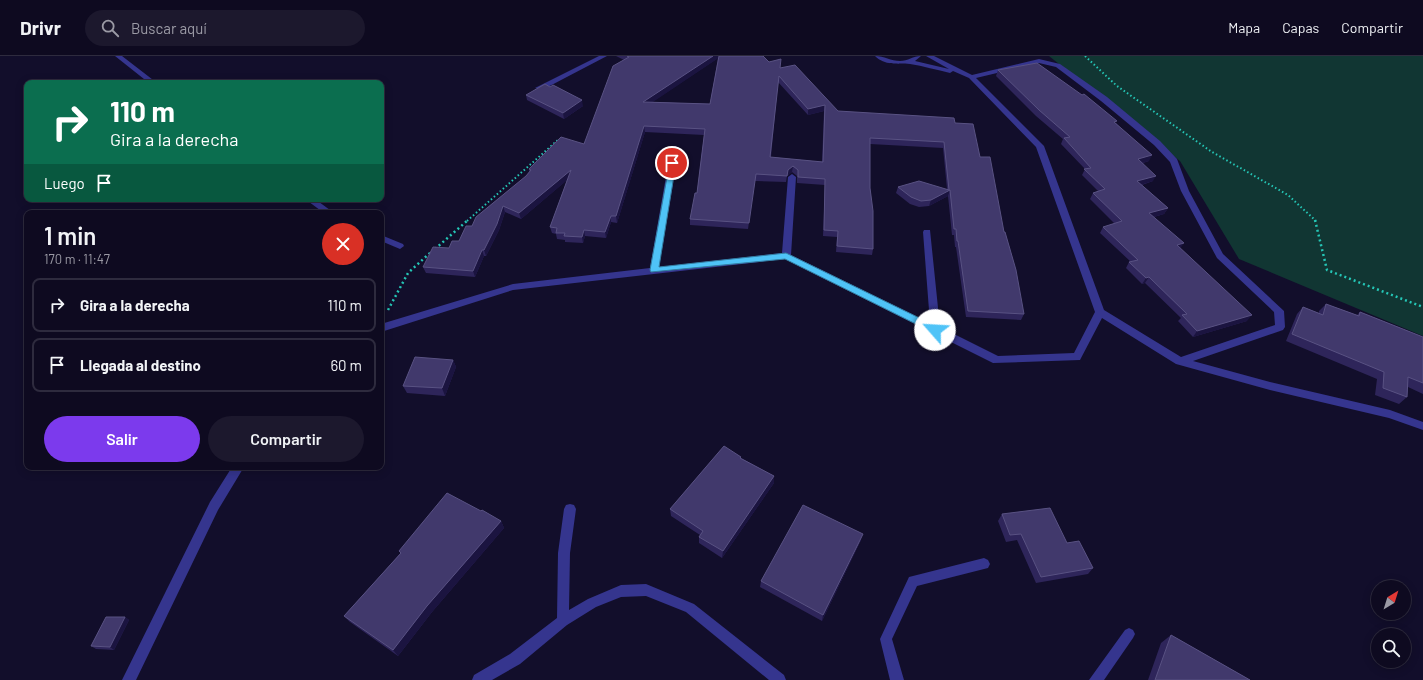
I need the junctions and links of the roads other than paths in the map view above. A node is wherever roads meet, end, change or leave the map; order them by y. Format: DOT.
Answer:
graph roads {
  1 [pos="118,56"];
  2 [pos="604,56"];
  3 [pos="878,56"];
  4 [pos="918,56"];
  5 [pos="929,56"];
  6 [pos="909,62"];
  7 [pos="967,75"];
  8 [pos="149,80"];
  9 [pos="539,88"];
  10 [pos="675,148"];
  11 [pos="792,177"];
  12 [pos="314,202"];
  13 [pos="326,210"];
  14 [pos="927,232"];
  15 [pos="384,239"];
  16 [pos="400,246"];
  17 [pos="786,256"];
  18 [pos="654,270"];
  19 [pos="1100,312"];
  20 [pos="384,327"];
  21 [pos="935,330"];
  22 [pos="1180,361"];
  23 [pos="1423,426"];
  24 [pos="236,470"];
  25 [pos="570,509"];
  26 [pos="984,564"];
  27 [pos="563,621"];
  28 [pos="1128,634"];
  29 [pos="129,680"];
  30 [pos="479,680"];
  31 [pos="779,680"];
  32 [pos="897,680"];
  33 [pos="1096,680"];
  1 -- 8 [label="street"];
  2 -- 9 [label="street"];
  3 -- 6 [label="street"];
  4 -- 6 [label="street"];
  5 -- 7 [label="street"];
  6 -- 7 [label="street"];
  7 -- 19 [label="street"];
  7 -- 22 [label="street"];
  10 -- 18 [label="street"];
  11 -- 17 [label="street"];
  12 -- 13 [label="street"];
  14 -- 21 [label="street"];
  15 -- 16 [label="street"];
  17 -- 18 [label="street"];
  17 -- 21 [label="street"];
  18 -- 20 [label="street"];
  19 -- 21 [label="street"];
  19 -- 22 [label="street"];
  22 -- 23 [label="street"];
  24 -- 29 [label="street"];
  25 -- 27 [label="street"];
  26 -- 32 [label="street"];
  27 -- 30 [label="street"];
  27 -- 31 [label="street"];
  28 -- 33 [label="street"];
}
